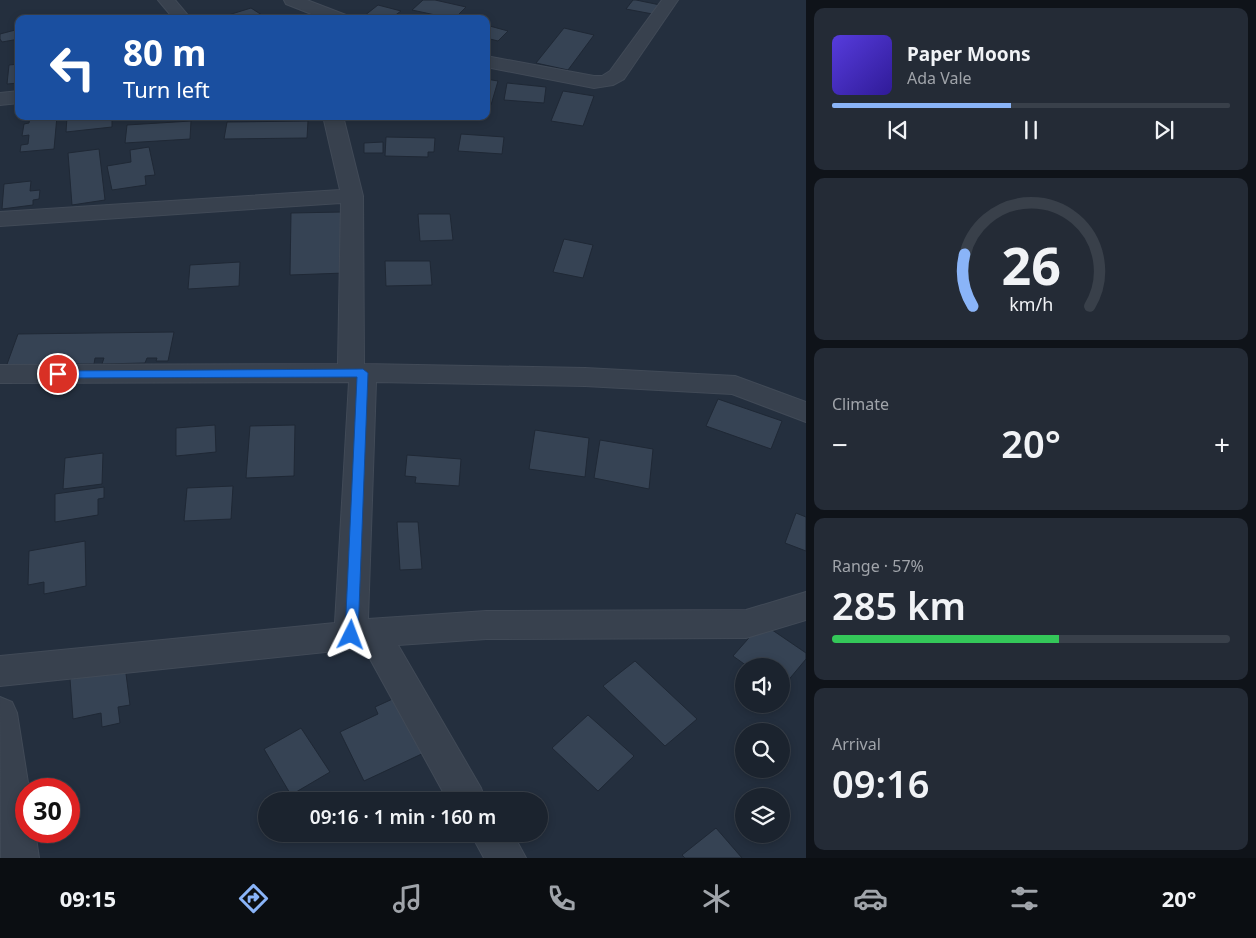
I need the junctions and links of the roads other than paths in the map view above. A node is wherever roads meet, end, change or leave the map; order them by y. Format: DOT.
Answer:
graph roads {
  1 [pos="166,0"];
  2 [pos="670,0"];
  3 [pos="300,1"];
  4 [pos="179,15"];
  5 [pos="331,15"];
  6 [pos="490,63"];
  7 [pos="15,97"];
  8 [pos="0,99"];
  9 [pos="334,120"];
  10 [pos="352,196"];
  11 [pos="0,219"];
  12 [pos="357,373"];
  13 [pos="0,374"];
  14 [pos="806,412"];
  15 [pos="806,606"];
  16 [pos="362,634"];
  17 [pos="0,671"];
  18 [pos="0,714"];
  19 [pos="462,792"];
  20 [pos="496,842"];
  21 [pos="20,858"];
  22 [pos="507,858"];
  1 -- 4 [label="street"];
  2 -- 6 [label="street"];
  3 -- 5 [label="street"];
  7 -- 8 [label="street"];
  9 -- 10 [label="street"];
  10 -- 11 [label="street"];
  10 -- 12 [label="street"];
  12 -- 13 [label="street"];
  12 -- 14 [label="street"];
  12 -- 16 [label="street"];
  15 -- 16 [label="street"];
  16 -- 17 [label="street"];
  16 -- 19 [label="street"];
  18 -- 21 [label="street"];
  20 -- 22 [label="street"];
}
